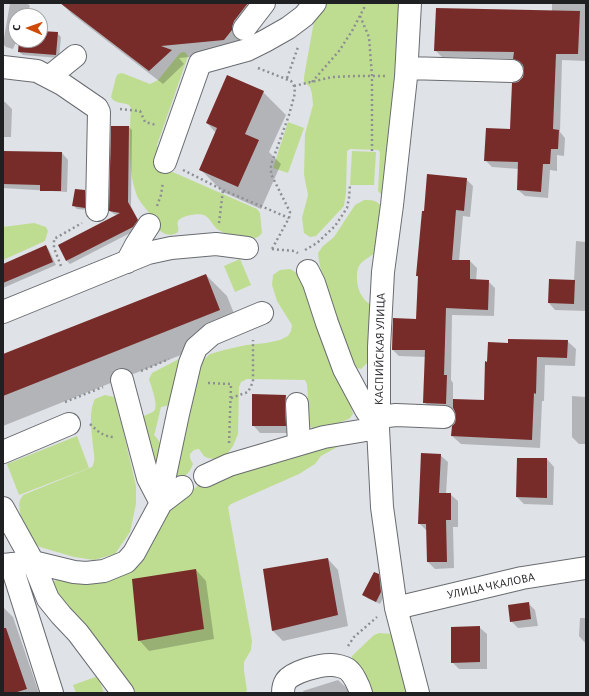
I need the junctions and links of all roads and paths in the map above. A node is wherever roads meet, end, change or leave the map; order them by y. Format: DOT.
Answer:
graph roads {
  1 [pos="264,3"];
  2 [pos="314,3"];
  3 [pos="365,3"];
  4 [pos="410,3"];
  5 [pos="360,16"];
  6 [pos="244,29"];
  7 [pos="75,56"];
  8 [pos="222,56"];
  9 [pos="3,67"];
  10 [pos="512,70"];
  11 [pos="406,73"];
  12 [pos="372,76"];
  13 [pos="49,77"];
  14 [pos="312,82"];
  15 [pos="294,86"];
  16 [pos="128,110"];
  17 [pos="161,127"];
  18 [pos="372,152"];
  19 [pos="165,162"];
  20 [pos="350,185"];
  21 [pos="223,190"];
  22 [pos="97,210"];
  23 [pos="289,218"];
  24 [pos="219,224"];
  25 [pos="149,225"];
  26 [pos="247,248"];
  27 [pos="272,249"];
  28 [pos="127,262"];
  29 [pos="308,271"];
  30 [pos="69,285"];
  31 [pos="3,312"];
  32 [pos="257,316"];
  33 [pos="196,348"];
  34 [pos="122,380"];
  35 [pos="204,383"];
  36 [pos="231,398"];
  37 [pos="71,400"];
  38 [pos="297,404"];
  39 [pos="444,417"];
  40 [pos="378,423"];
  41 [pos="69,424"];
  42 [pos="137,438"];
  43 [pos="299,444"];
  44 [pos="229,448"];
  45 [pos="3,452"];
  46 [pos="205,476"];
  47 [pos="182,487"];
  48 [pos="161,503"];
  49 [pos="3,508"];
  50 [pos="33,562"];
  51 [pos="7,564"];
  52 [pos="586,568"];
  53 [pos="388,611"];
  54 [pos="332,664"];
  55 [pos="52,693"];
  56 [pos="123,693"];
  57 [pos="283,693"];
  58 [pos="361,693"];
  59 [pos="418,693"];
  1 -- 6 [label="street"];
  2 -- 8 [label="street"];
  3 -- 5 [label="path"];
  4 -- 11 [label="street, КАСПИЙСКАЯ УЛИЦА"];
  5 -- 12 [label="path"];
  5 -- 14 [label="path"];
  7 -- 13 [label="street"];
  8 -- 15 [label="path"];
  8 -- 19 [label="street"];
  9 -- 13 [label="street"];
  10 -- 11 [label="street"];
  11 -- 12 [label="path"];
  11 -- 40 [label="street, КАСПИЙСКАЯ УЛИЦА"];
  12 -- 14 [label="path"];
  12 -- 18 [label="path"];
  13 -- 22 [label="street"];
  14 -- 15 [label="path"];
  15 -- 23 [label="path"];
  16 -- 17 [label="path"];
  19 -- 21 [label="path"];
  19 -- 25 [label="path"];
  20 -- 27 [label="path"];
  21 -- 23 [label="path"];
  21 -- 24 [label="path"];
  22 -- 30 [label="path"];
  23 -- 27 [label="path"];
  25 -- 28 [label="street"];
  26 -- 27 [label="path"];
  26 -- 28 [label="street"];
  28 -- 30 [label="street"];
  29 -- 40 [label="street"];
  30 -- 31 [label="street"];
  32 -- 33 [label="street"];
  32 -- 36 [label="path"];
  33 -- 34 [label="path"];
  33 -- 48 [label="street"];
  34 -- 37 [label="path"];
  34 -- 42 [label="street"];
  35 -- 36 [label="path"];
  36 -- 44 [label="path"];
  38 -- 43 [label="street"];
  39 -- 40 [label="street"];
  40 -- 43 [label="street"];
  40 -- 53 [label="street, КАСПИЙСКАЯ УЛИЦА"];
  41 -- 42 [label="path"];
  41 -- 45 [label="street"];
  42 -- 48 [label="street"];
  43 -- 46 [label="street"];
  47 -- 48 [label="street"];
  48 -- 50 [label="street"];
  49 -- 50 [label="street"];
  50 -- 51 [label="street"];
  50 -- 56 [label="street"];
  51 -- 55 [label="street"];
  52 -- 53 [label="street, УЛИЦА ЧКАЛОВА"];
  53 -- 54 [label="path"];
  53 -- 59 [label="street, КАСПИЙСКАЯ УЛИЦА"];
  54 -- 57 [label="street"];
  54 -- 58 [label="street"];
}
